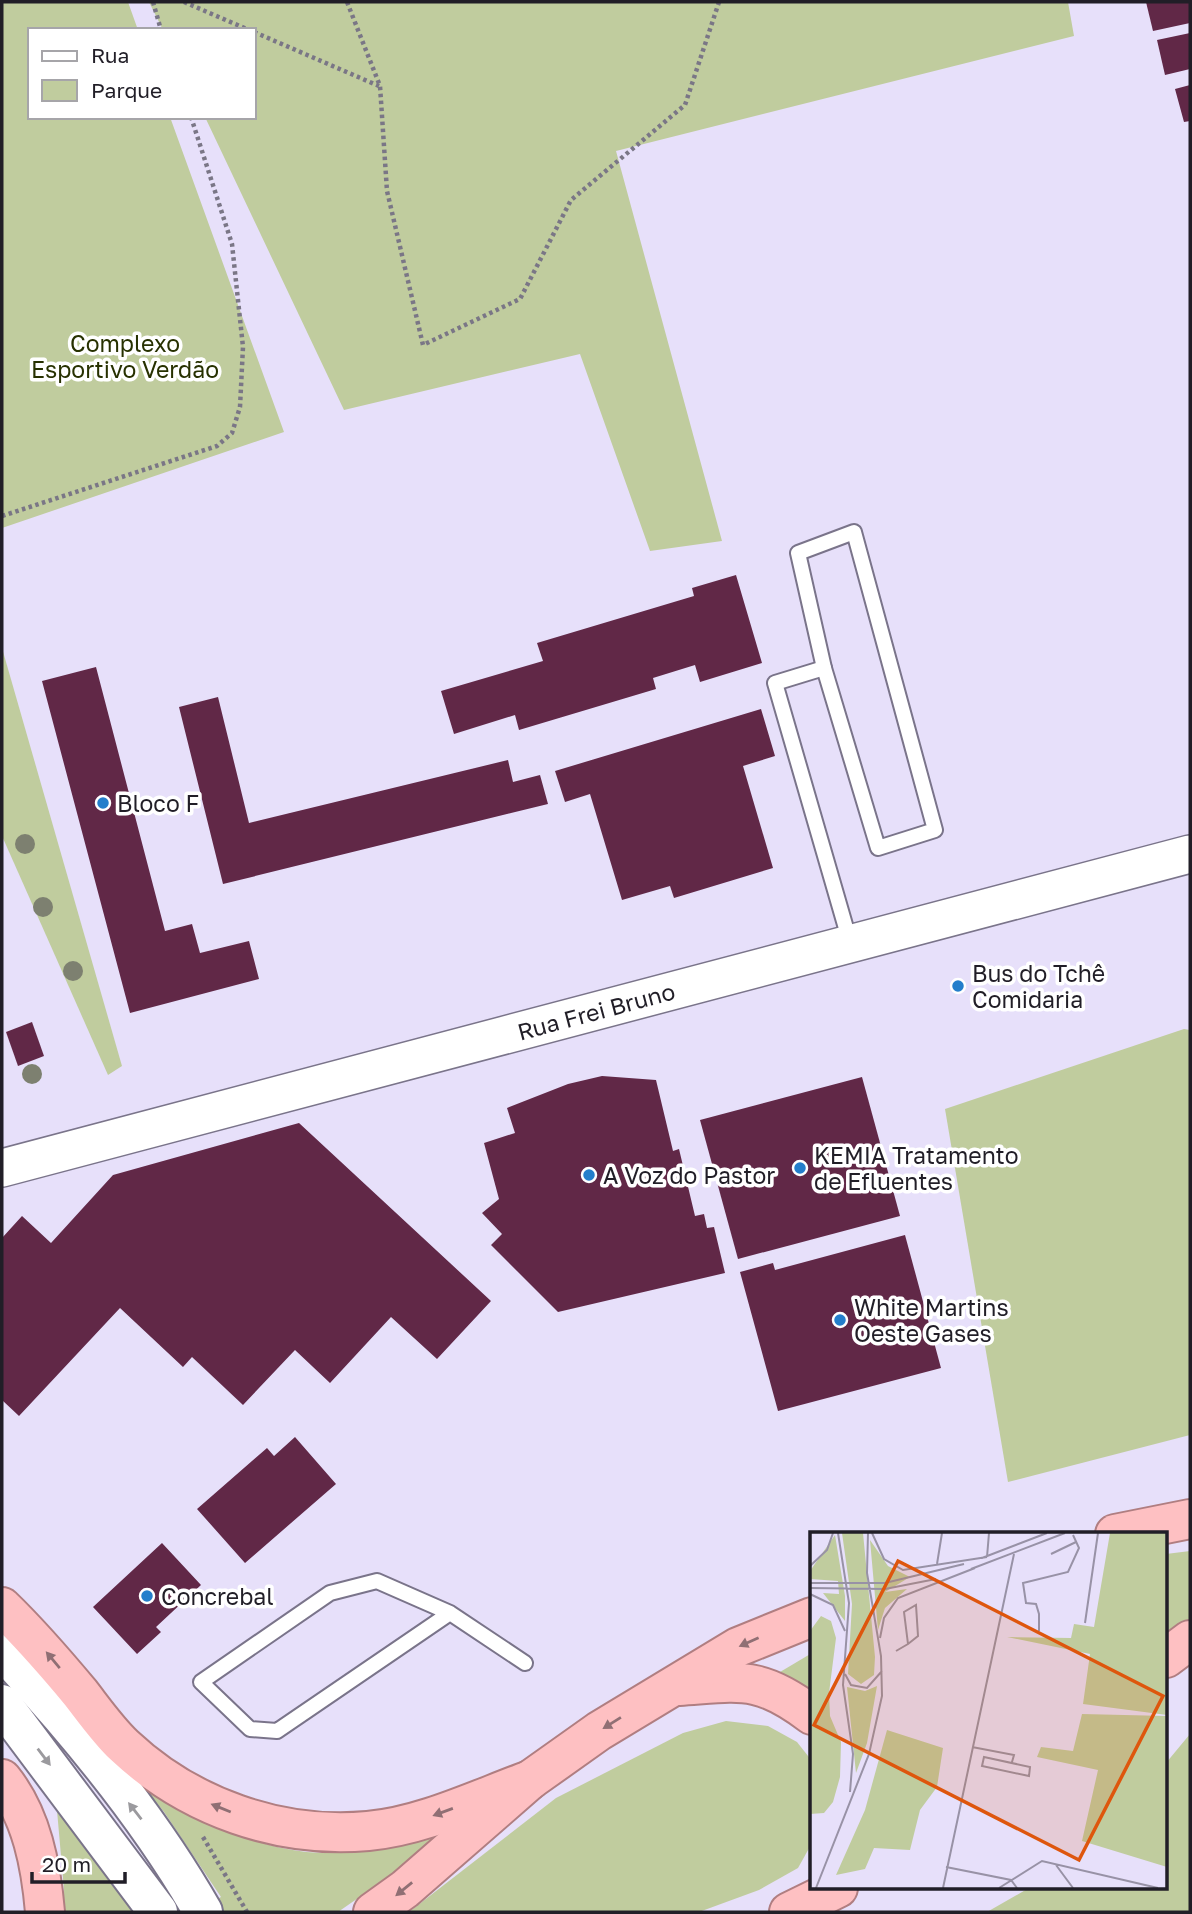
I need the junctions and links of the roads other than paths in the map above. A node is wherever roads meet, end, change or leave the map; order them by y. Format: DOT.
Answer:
graph roads {
  1 [pos="824,668"];
  2 [pos="1190,854"];
  3 [pos="851,944"];
  4 [pos="2,1168"];
  5 [pos="1190,1519"];
  6 [pos="1125,1532"];
  7 [pos="2,1607"];
  8 [pos="450,1612"];
  9 [pos="810,1618"];
  10 [pos="1190,1640"];
  11 [pos="2,1650"];
  12 [pos="1168,1656"];
  13 [pos="525,1663"];
  14 [pos="669,1687"];
  15 [pos="2,1704"];
  16 [pos="810,1713"];
  17 [pos="2,1779"];
  18 [pos="530,1780"];
  19 [pos="810,1888"];
  20 [pos="834,1890"];
  21 [pos="201,1910"];
  22 [pos="45,1912"];
  23 [pos="158,1912"];
  24 [pos="373,1912"];
  25 [pos="788,1912"];
  1 -- 1 [label="lane"];
  1 -- 3 [label="lane"];
  2 -- 3 [label="street, Rua Frei Bruno"];
  3 -- 4 [label="street, Rua Frei Bruno"];
  5 -- 6 [label="highway"];
  18 -- 7 [label="highway, one-way"];
  8 -- 8 [label="lane"];
  8 -- 13 [label="lane"];
  9 -- 14 [label="highway, one-way"];
  10 -- 12 [label="highway"];
  21 -- 11 [label="main road, one-way"];
  14 -- 16 [label="highway"];
  14 -- 18 [label="highway, one-way"];
  15 -- 23 [label="main road, one-way"];
  17 -- 22 [label="highway"];
  18 -- 24 [label="highway, one-way"];
  19 -- 25 [label="highway"];
  20 -- 25 [label="highway"];
}
